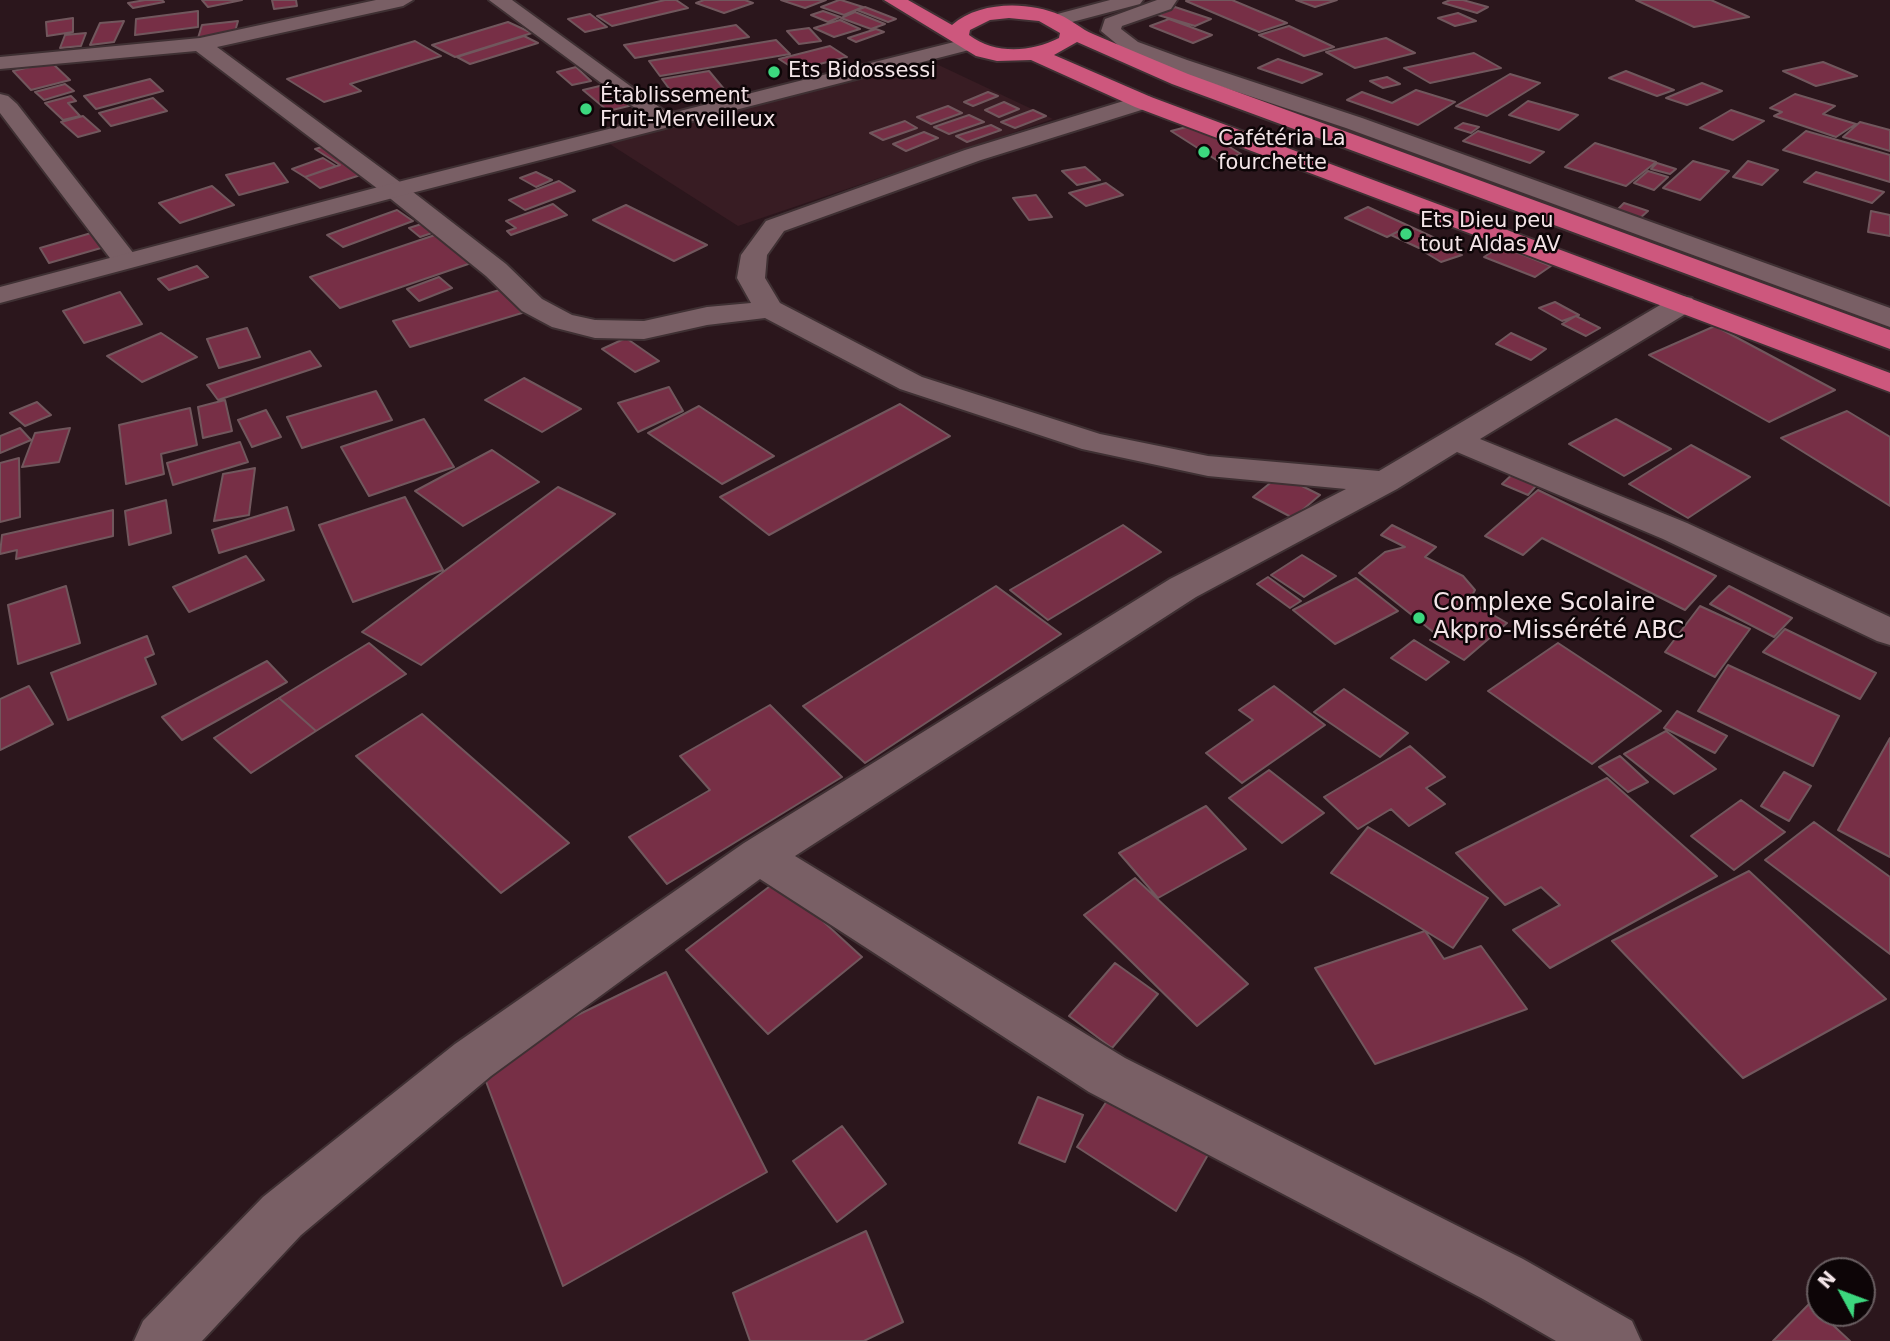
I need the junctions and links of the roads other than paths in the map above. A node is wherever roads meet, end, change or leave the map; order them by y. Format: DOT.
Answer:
graph roads {
  1 [pos="403,0"];
  2 [pos="499,0"];
  3 [pos="894,0"];
  4 [pos="965,0"];
  5 [pos="1133,0"];
  6 [pos="1167,0"];
  7 [pos="1009,12"];
  8 [pos="1064,26"];
  9 [pos="963,41"];
  10 [pos="200,44"];
  11 [pos="1035,54"];
  12 [pos="0,63"];
  13 [pos="0,100"];
  14 [pos="1143,102"];
  15 [pos="666,120"];
  16 [pos="395,190"];
  17 [pos="125,260"];
  18 [pos="0,295"];
  19 [pos="1682,304"];
  20 [pos="769,309"];
  21 [pos="1890,318"];
  22 [pos="1890,340"];
  23 [pos="1890,383"];
  24 [pos="1455,439"];
  25 [pos="1385,482"];
  26 [pos="1890,632"];
  27 [pos="759,856"];
  28 [pos="163,1341"];
  29 [pos="1612,1341"];
  1 -- 10 [label="street"];
  2 -- 15 [label="street"];
  3 -- 9 [label="highway"];
  4 -- 7 [label="highway"];
  5 -- 8 [label="street"];
  6 -- 21 [label="street"];
  7 -- 8 [label="highway"];
  7 -- 9 [label="highway"];
  8 -- 11 [label="highway"];
  8 -- 22 [label="highway"];
  9 -- 11 [label="highway"];
  9 -- 15 [label="street"];
  10 -- 12 [label="street"];
  10 -- 16 [label="street"];
  11 -- 14 [label="highway"];
  13 -- 17 [label="street"];
  14 -- 19 [label="highway"];
  14 -- 20 [label="street"];
  15 -- 16 [label="street"];
  16 -- 17 [label="street"];
  16 -- 20 [label="street"];
  17 -- 18 [label="street"];
  19 -- 23 [label="highway"];
  19 -- 24 [label="street"];
  20 -- 25 [label="street"];
  24 -- 25 [label="street"];
  24 -- 26 [label="street"];
  25 -- 27 [label="street"];
  27 -- 28 [label="street"];
  27 -- 29 [label="street"];
}
